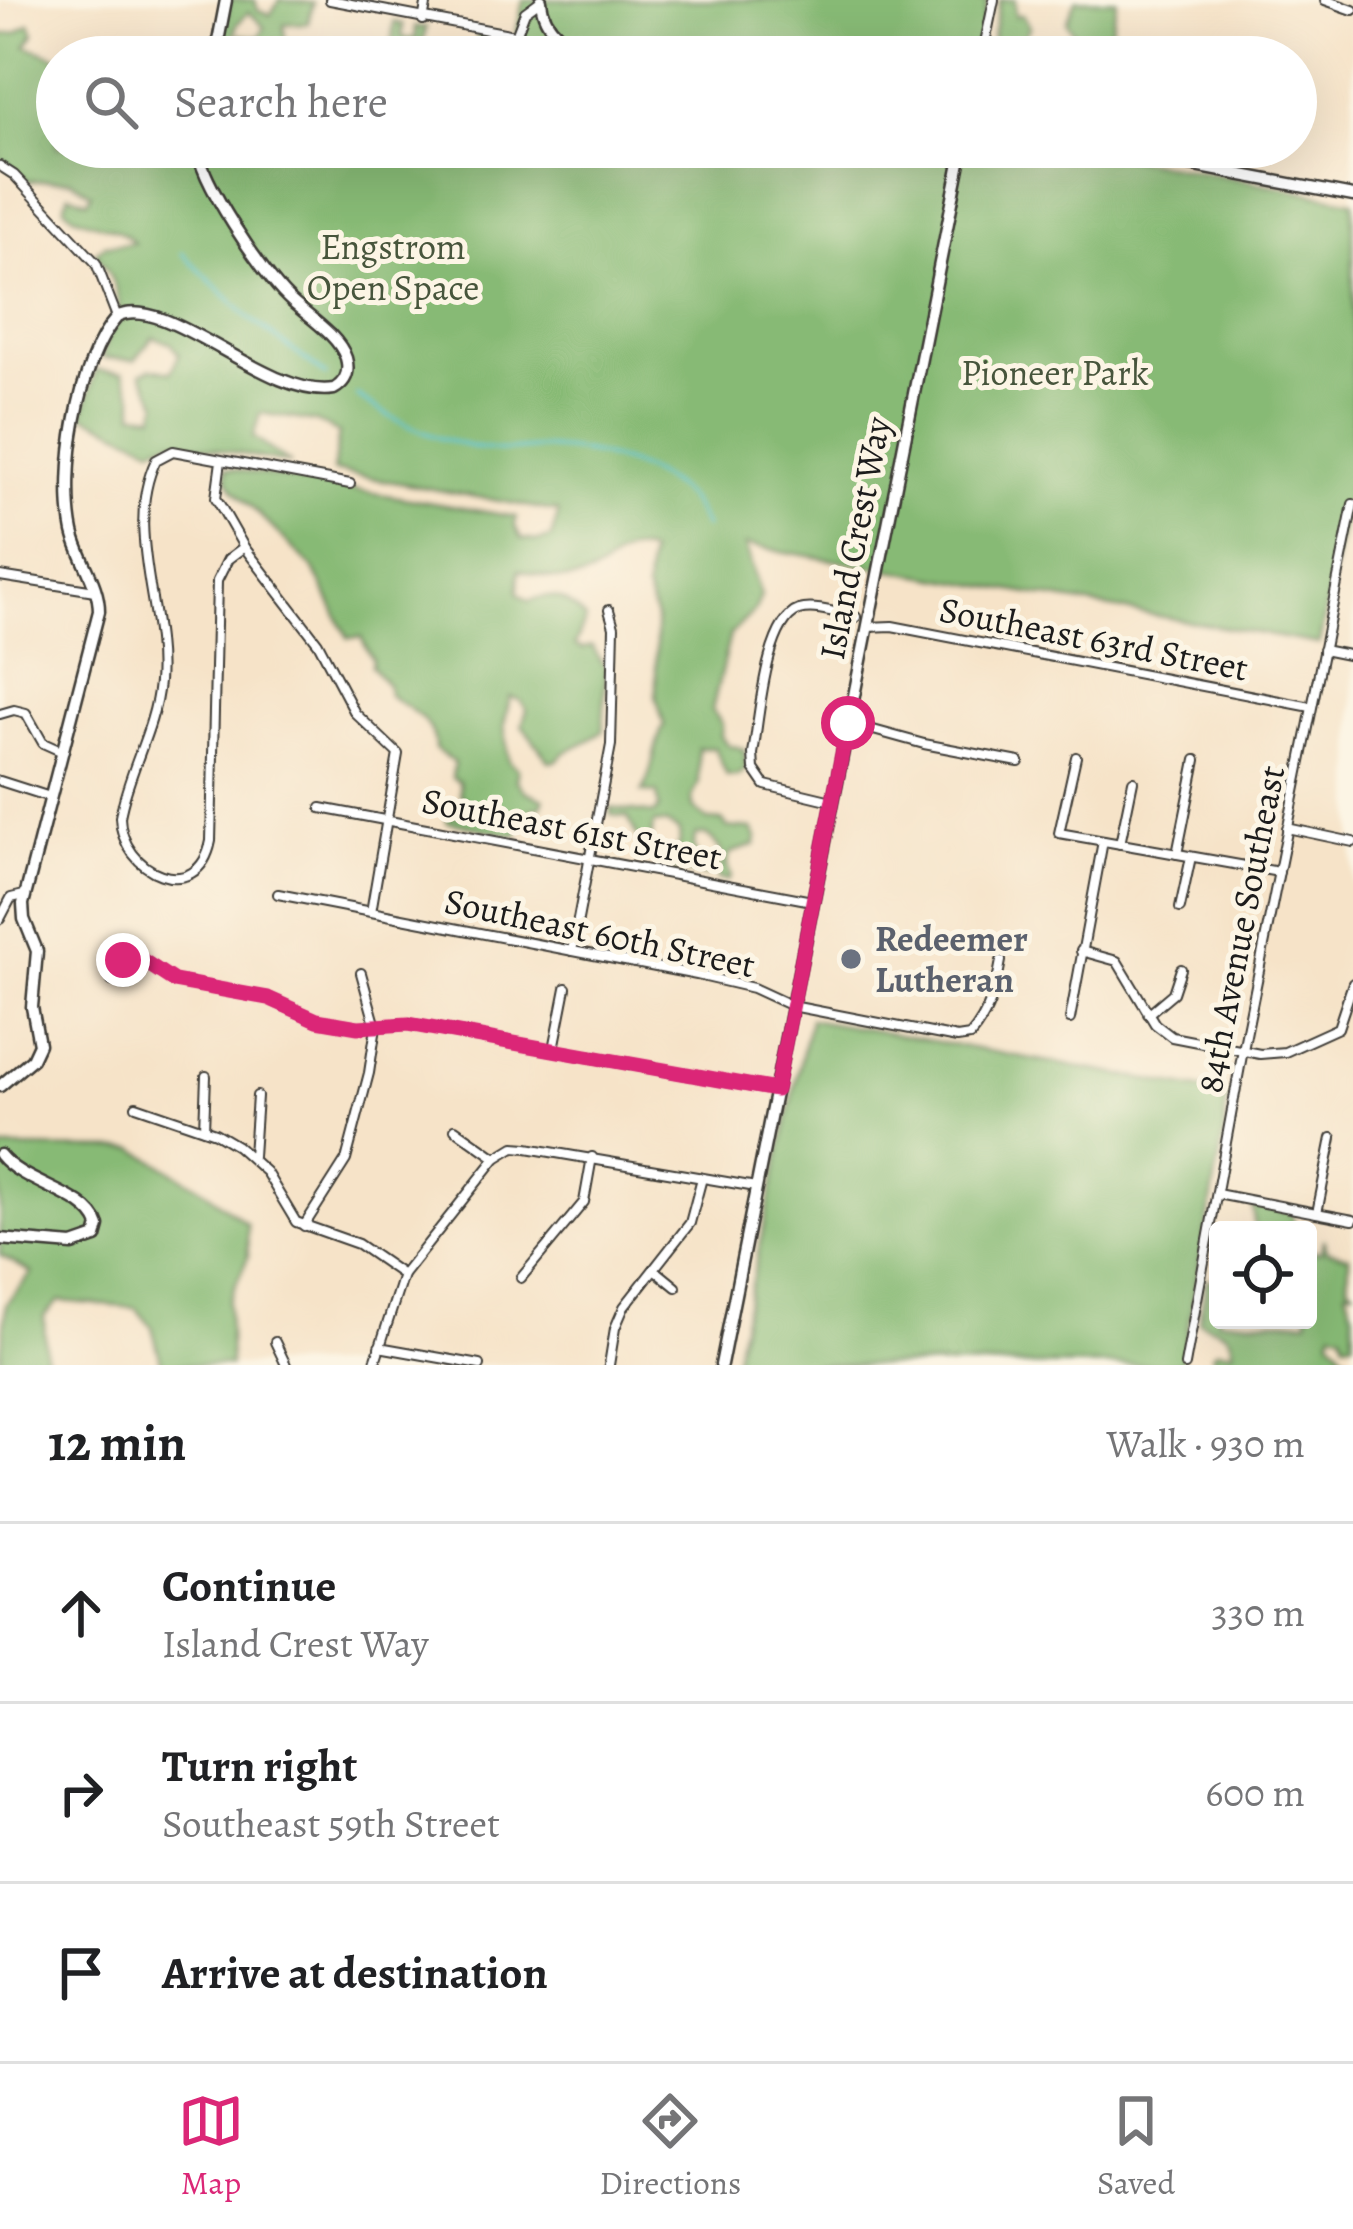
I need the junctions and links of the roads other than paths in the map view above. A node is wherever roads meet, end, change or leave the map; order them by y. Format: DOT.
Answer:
graph roads {
  1 [pos="226,0"];
  2 [pos="330,0"];
  3 [pos="427,0"];
  4 [pos="541,0"];
  5 [pos="994,0"];
  6 [pos="1325,0"];
  7 [pos="1353,10"];
  8 [pos="423,20"];
  9 [pos="219,36"];
  10 [pos="504,36"];
  11 [pos="515,36"];
  12 [pos="562,36"];
  13 [pos="986,36"];
  14 [pos="0,166"];
  15 [pos="203,168"];
  16 [pos="959,168"];
  17 [pos="1206,168"];
  18 [pos="1353,196"];
  19 [pos="116,317"];
  20 [pos="220,461"];
  21 [pos="350,484"];
  22 [pos="1353,504"];
  23 [pos="244,547"];
  24 [pos="0,576"];
  25 [pos="95,590"];
  26 [pos="609,610"];
  27 [pos="856,617"];
  28 [pos="867,627"];
  29 [pos="1323,650"];
  30 [pos="1353,656"];
  31 [pos="1312,707"];
  32 [pos="0,714"];
  33 [pos="848,723"];
  34 [pos="63,752"];
  35 [pos="1076,757"];
  36 [pos="1196,760"];
  37 [pos="1019,762"];
  38 [pos="1133,781"];
  39 [pos="0,782"];
  40 [pos="51,797"];
  41 [pos="832,801"];
  42 [pos="321,808"];
  43 [pos="389,821"];
  44 [pos="1287,828"];
  45 [pos="1103,841"];
  46 [pos="1353,842"];
  47 [pos="1120,844"];
  48 [pos="1177,854"];
  49 [pos="1191,857"];
  50 [pos="590,859"];
  51 [pos="1279,872"];
  52 [pos="278,894"];
  53 [pos="24,896"];
  54 [pos="812,901"];
  55 [pos="1180,908"];
  56 [pos="371,912"];
  57 [pos="0,919"];
  58 [pos="572,950"];
  59 [pos="1081,950"];
  60 [pos="1001,961"];
  61 [pos="1181,970"];
  62 [pos="361,973"];
  63 [pos="112,981"];
  64 [pos="1353,983"];
  65 [pos="566,988"];
  66 [pos="792,1006"];
  67 [pos="1148,1014"];
  68 [pos="1070,1019"];
  69 [pos="376,1027"];
  70 [pos="554,1049"];
  71 [pos="1243,1051"];
  72 [pos="206,1076"];
  73 [pos="0,1086"];
  74 [pos="776,1090"];
  75 [pos="257,1096"];
  76 [pos="136,1106"];
  77 [pos="204,1129"];
  78 [pos="455,1130"];
  79 [pos="1332,1138"];
  80 [pos="0,1155"];
  81 [pos="592,1157"];
  82 [pos="253,1158"];
  83 [pos="496,1158"];
  84 [pos="702,1177"];
  85 [pos="756,1187"];
  86 [pos="1217,1194"];
  87 [pos="1317,1213"];
  88 [pos="1353,1220"];
  89 [pos="304,1226"];
  90 [pos="0,1239"];
  91 [pos="654,1269"];
  92 [pos="403,1274"];
  93 [pos="521,1278"];
  94 [pos="676,1287"];
  95 [pos="275,1342"];
  96 [pos="380,1348"];
  97 [pos="286,1365"];
  98 [pos="374,1365"];
  99 [pos="480,1365"];
  100 [pos="609,1365"];
  101 [pos="721,1365"];
  102 [pos="1185,1365"];
  1 -- 9 [label="street"];
  2 -- 8 [label="street"];
  3 -- 8 [label="street"];
  4 -- 11 [label="street"];
  4 -- 12 [label="street"];
  5 -- 13 [label="street"];
  6 -- 7 [label="street"];
  8 -- 10 [label="street"];
  14 -- 19 [label="street"];
  15 -- 19 [label="street"];
  16 -- 28 [label="street, Island Crest Way"];
  17 -- 18 [label="street"];
  19 -- 25 [label="street"];
  20 -- 21 [label="street"];
  20 -- 23 [label="street"];
  20 -- 23 [label="street"];
  22 -- 29 [label="street, 84th Avenue Southeast"];
  23 -- 43 [label="street"];
  24 -- 25 [label="street"];
  25 -- 34 [label="street"];
  26 -- 50 [label="street"];
  27 -- 41 [label="street"];
  28 -- 31 [label="street, Southeast 63rd Street"];
  28 -- 33 [label="street, Island Crest Way"];
  29 -- 30 [label="street"];
  29 -- 31 [label="street, 84th Avenue Southeast"];
  31 -- 44 [label="street, 84th Avenue Southeast"];
  32 -- 34 [label="street"];
  33 -- 37 [label="street"];
  33 -- 41 [label="street, Island Crest Way"];
  34 -- 40 [label="street"];
  35 -- 45 [label="street"];
  36 -- 48 [label="street"];
  38 -- 47 [label="street"];
  39 -- 40 [label="street"];
  40 -- 53 [label="street"];
  41 -- 54 [label="street, Island Crest Way"];
  42 -- 43 [label="street, Southeast 61st Street"];
  43 -- 50 [label="street, Southeast 61st Street"];
  43 -- 56 [label="street"];
  44 -- 46 [label="street"];
  44 -- 51 [label="street, 84th Avenue Southeast"];
  45 -- 47 [label="street"];
  45 -- 59 [label="street"];
  47 -- 48 [label="street"];
  48 -- 49 [label="street"];
  49 -- 51 [label="street"];
  49 -- 55 [label="street"];
  50 -- 54 [label="street, Southeast 61st Street"];
  50 -- 58 [label="street"];
  51 -- 71 [label="street, 84th Avenue Southeast"];
  52 -- 56 [label="street, Southeast 60th Street"];
  53 -- 57 [label="street"];
  53 -- 73 [label="street"];
  54 -- 66 [label="street, Island Crest Way"];
  56 -- 58 [label="street, Southeast 60th Street"];
  58 -- 66 [label="street, Southeast 60th Street"];
  59 -- 67 [label="street"];
  59 -- 68 [label="street"];
  60 -- 66 [label="street, Southeast 60th Street"];
  61 -- 67 [label="street"];
  62 -- 69 [label="street"];
  63 -- 69 [label="street"];
  64 -- 71 [label="street"];
  65 -- 70 [label="street"];
  66 -- 74 [label="street, Island Crest Way"];
  67 -- 71 [label="street"];
  69 -- 70 [label="street"];
  69 -- 89 [label="street"];
  70 -- 74 [label="street"];
  71 -- 86 [label="street, 84th Avenue Southeast"];
  72 -- 77 [label="street"];
  74 -- 85 [label="street, Island Crest Way"];
  75 -- 82 [label="street"];
  76 -- 77 [label="street"];
  77 -- 82 [label="street"];
  78 -- 83 [label="street"];
  79 -- 87 [label="street"];
  80 -- 90 [label="street"];
  81 -- 83 [label="street"];
  81 -- 84 [label="street"];
  81 -- 93 [label="street"];
  82 -- 89 [label="street"];
  83 -- 92 [label="street"];
  84 -- 85 [label="street"];
  84 -- 91 [label="street"];
  85 -- 101 [label="street, Island Crest Way"];
  86 -- 87 [label="street"];
  86 -- 102 [label="street, 84th Avenue Southeast"];
  87 -- 88 [label="street"];
  89 -- 92 [label="street"];
  91 -- 94 [label="street"];
  91 -- 100 [label="street"];
  92 -- 96 [label="street"];
  95 -- 97 [label="street"];
  96 -- 98 [label="street"];
  96 -- 99 [label="street"];
}
